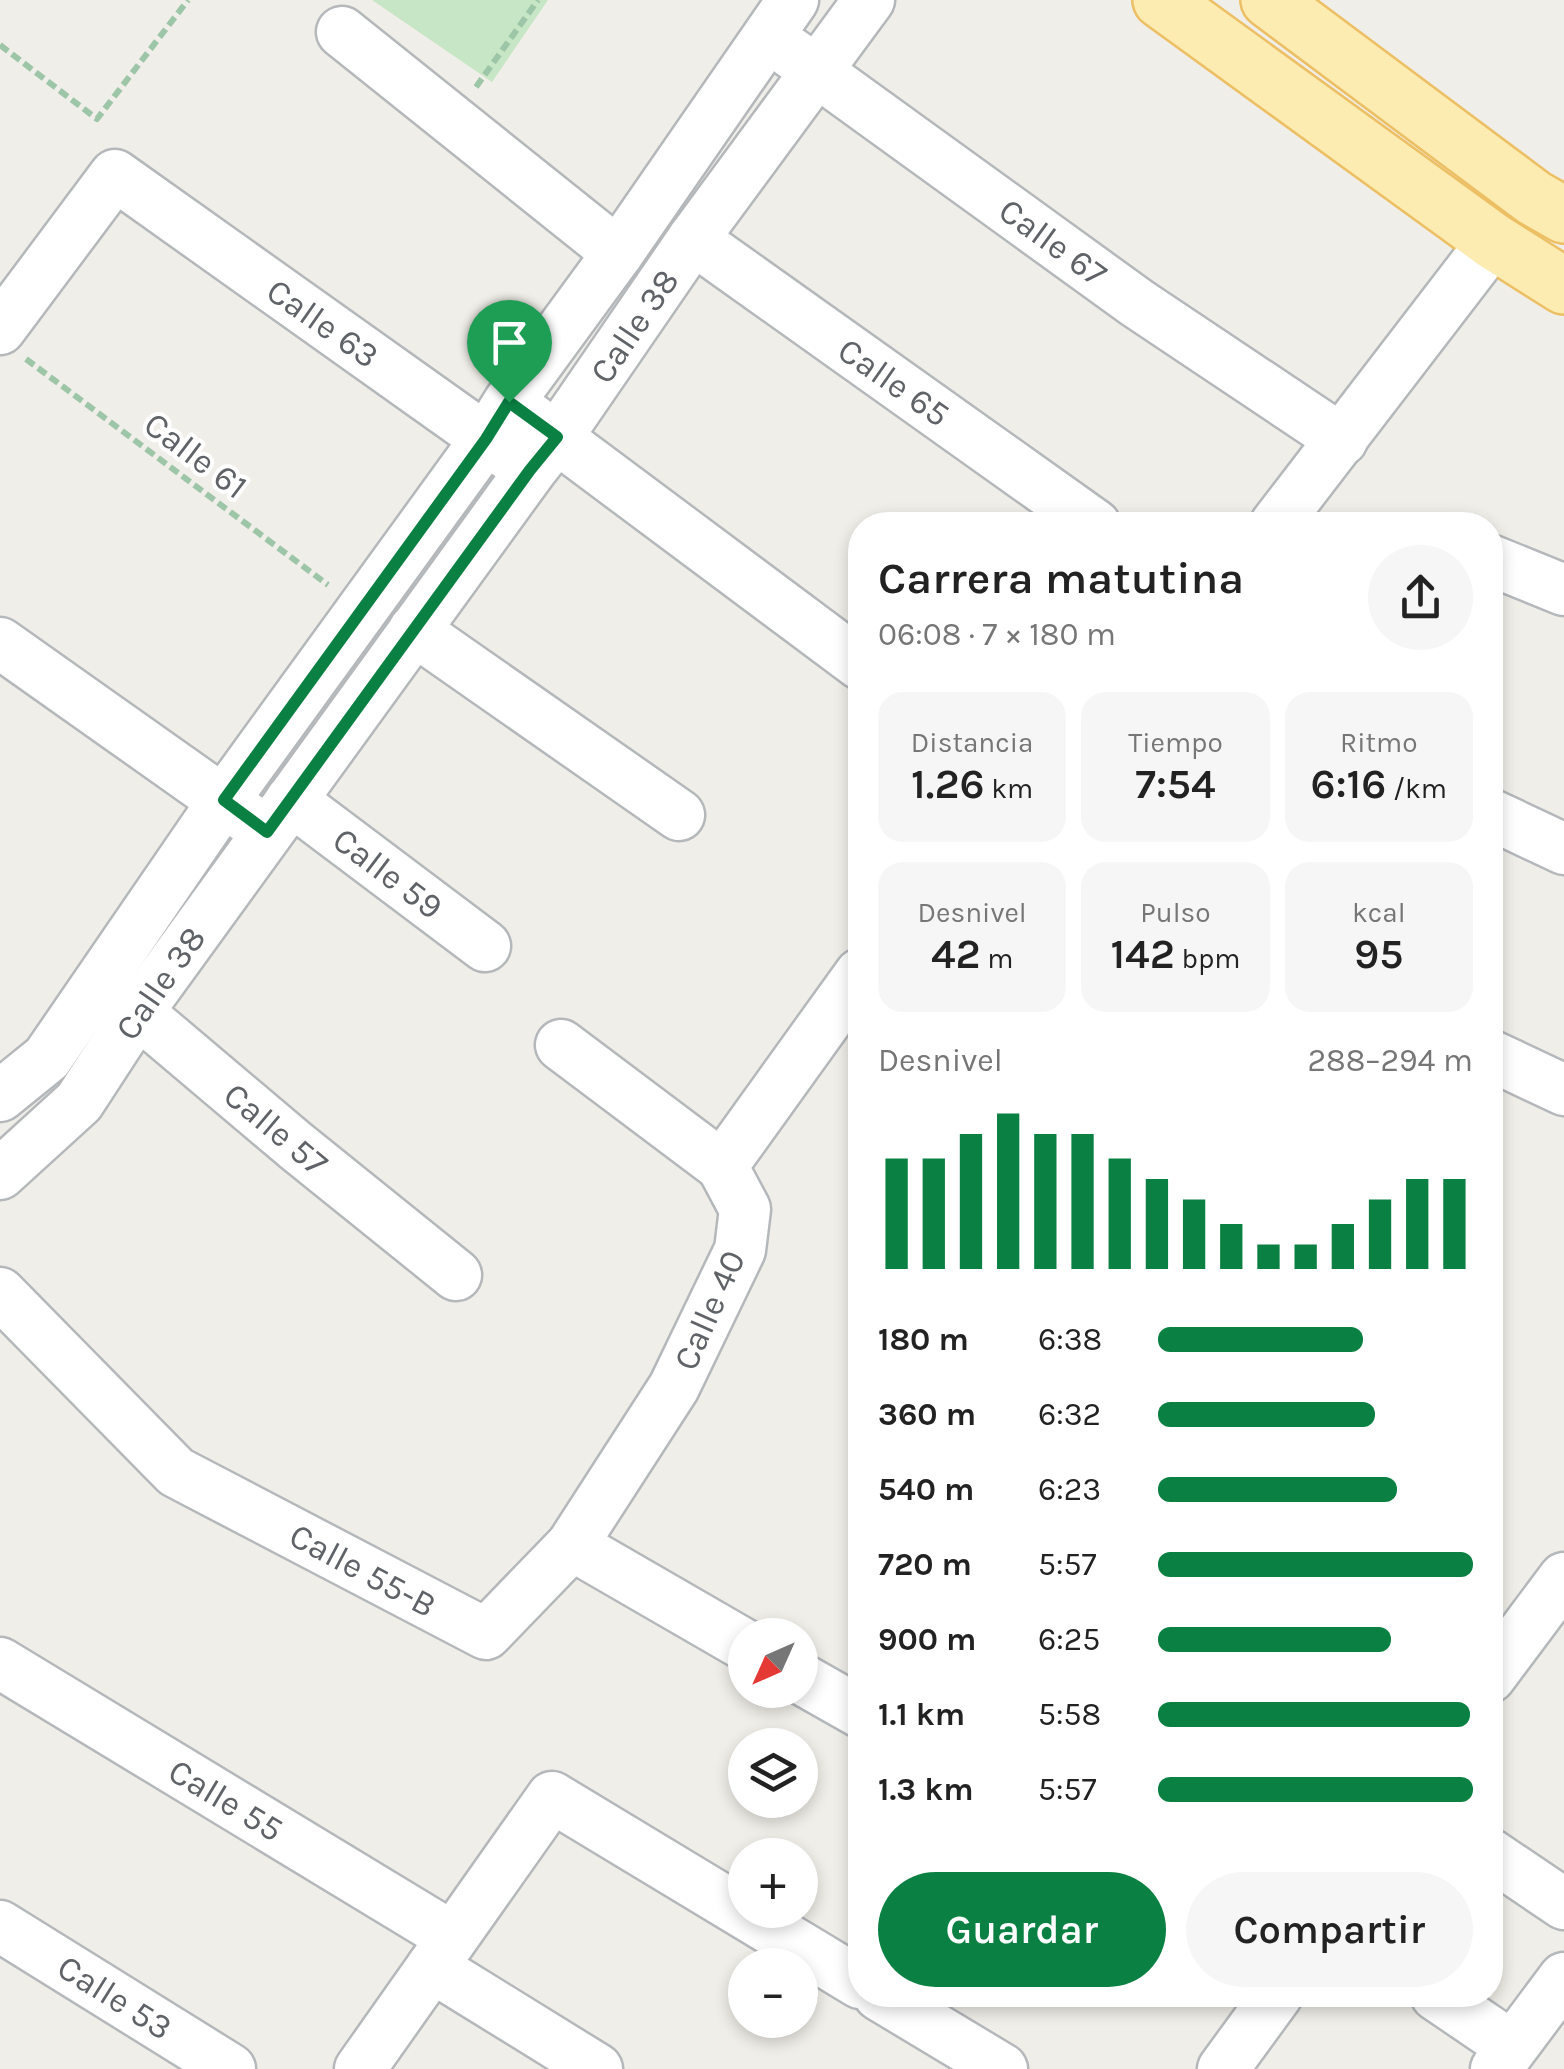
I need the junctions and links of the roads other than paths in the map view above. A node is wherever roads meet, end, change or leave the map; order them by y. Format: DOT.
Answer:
graph roads {
  1 [pos="869,0"];
  2 [pos="1161,0"];
  3 [pos="1269,0"];
  4 [pos="781,19"];
  5 [pos="342,32"];
  6 [pos="817,70"];
  7 [pos="1564,215"];
  8 [pos="693,240"];
  9 [pos="1493,240"];
  10 [pos="618,253"];
  11 [pos="1564,286"];
  12 [pos="8,340"];
  13 [pos="498,421"];
  14 [pos="1342,440"];
  15 [pos="544,454"];
  16 [pos="1077,512"];
  17 [pos="1284,512"];
  18 [pos="1503,565"];
  19 [pos="1564,590"];
  20 [pos="414,630"];
  21 [pos="0,643"];
  22 [pos="848,656"];
  23 [pos="224,800"];
  24 [pos="679,815"];
  25 [pos="279,816"];
  26 [pos="1503,820"];
  27 [pos="1564,849"];
  28 [pos="485,946"];
  29 [pos="100,980"];
  30 [pos="848,991"];
  31 [pos="137,1013"];
  32 [pos="561,1045"];
  33 [pos="1503,1061"];
  34 [pos="1564,1090"];
  35 [pos="0,1096"];
  36 [pos="722,1166"];
  37 [pos="0,1174"];
  38 [pos="456,1275"];
  39 [pos="0,1292"];
  40 [pos="572,1545"];
  41 [pos="1564,1578"];
  42 [pos="728,1636"];
  43 [pos="1503,1660"];
  44 [pos="0,1664"];
  45 [pos="818,1688"];
  46 [pos="848,1705"];
  47 [pos="1503,1863"];
  48 [pos="1564,1904"];
  49 [pos="0,1926"];
  50 [pos="442,1952"];
  51 [pos="848,1976"];
  52 [pos="1564,1978"];
  53 [pos="900,2007"];
  54 [pos="1268,2007"];
  55 [pos="1449,2007"];
  56 [pos="1503,2058"];
  57 [pos="230,2069"];
  58 [pos="360,2069"];
  59 [pos="598,2069"];
  60 [pos="1002,2069"];
  61 [pos="1223,2069"];
  1 -- 6 [label="street, Calle 38"];
  2 -- 9 [label="main road"];
  3 -- 7 [label="main road"];
  4 -- 6 [label="street, Calle 67"];
  4 -- 10 [label="street, Calle 38"];
  5 -- 10 [label="street"];
  6 -- 8 [label="street, Calle 38"];
  6 -- 14 [label="street, Calle 67"];
  8 -- 15 [label="street, Calle 38"];
  8 -- 16 [label="street, Calle 65"];
  9 -- 11 [label="main road"];
  9 -- 14 [label="street"];
  10 -- 13 [label="street, Calle 38"];
  12 -- 13 [label="street, Calle 63"];
  13 -- 15 [label="street, Calle 63"];
  13 -- 23 [label="street, Calle 38"];
  14 -- 17 [label="street"];
  15 -- 20 [label="street, Calle 38"];
  15 -- 22 [label="street, Calle 63"];
  18 -- 19 [label="street"];
  20 -- 24 [label="street"];
  20 -- 25 [label="street, Calle 38"];
  21 -- 23 [label="street"];
  23 -- 25 [label="street"];
  23 -- 29 [label="street, Calle 38"];
  25 -- 28 [label="street, Calle 59"];
  25 -- 31 [label="street, Calle 38"];
  26 -- 27 [label="street"];
  29 -- 31 [label="street, Calle 57"];
  29 -- 35 [label="street, Calle 38"];
  30 -- 36 [label="street"];
  31 -- 37 [label="street, Calle 38"];
  31 -- 38 [label="street, Calle 57"];
  32 -- 36 [label="street"];
  33 -- 34 [label="street"];
  36 -- 40 [label="street, Calle 40"];
  39 -- 40 [label="street, Calle 55-B"];
  40 -- 42 [label="street"];
  41 -- 43 [label="street"];
  44 -- 50 [label="street, Calle 55"];
  45 -- 46 [label="street"];
  47 -- 48 [label="street"];
  49 -- 57 [label="street, Calle 53"];
  50 -- 51 [label="street"];
  50 -- 58 [label="street"];
  50 -- 59 [label="street, Calle 55"];
  52 -- 56 [label="street"];
  53 -- 60 [label="street"];
  54 -- 61 [label="street"];
  55 -- 56 [label="street"];
}
